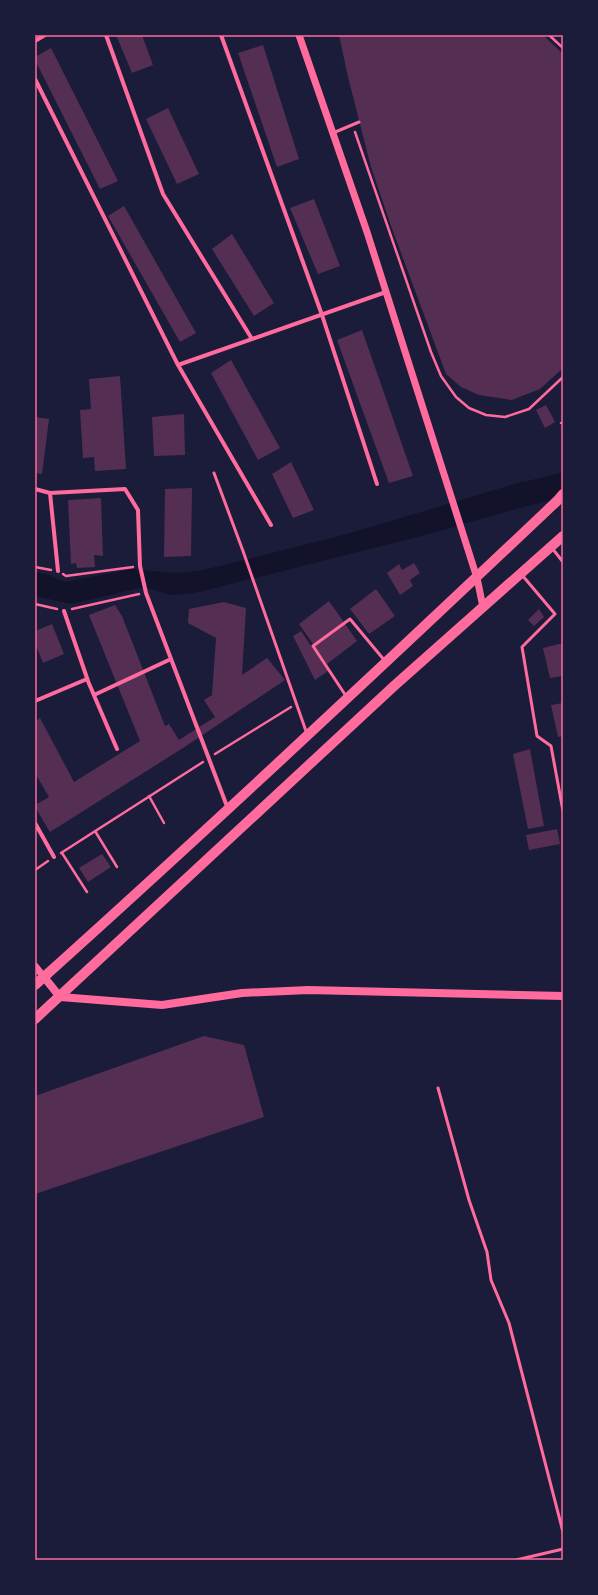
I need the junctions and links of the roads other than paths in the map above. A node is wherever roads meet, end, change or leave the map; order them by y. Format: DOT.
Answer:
graph roads {
  1 [pos="45,35"];
  2 [pos="106,35"];
  3 [pos="221,35"];
  4 [pos="299,35"];
  5 [pos="35,41"];
  6 [pos="35,79"];
  7 [pos="360,122"];
  8 [pos="333,133"];
  9 [pos="386,292"];
  10 [pos="322,315"];
  11 [pos="252,339"];
  12 [pos="178,365"];
  13 [pos="214,473"];
  14 [pos="377,484"];
  15 [pos="35,489"];
  16 [pos="50,492"];
  17 [pos="560,498"];
  18 [pos="271,525"];
  19 [pos="563,536"];
  20 [pos="551,547"];
  21 [pos="563,562"];
  22 [pos="58,571"];
  23 [pos="521,573"];
  24 [pos="477,578"];
  25 [pos="483,607"];
  26 [pos="64,611"];
  27 [pos="171,659"];
  28 [pos="386,662"];
  29 [pos="87,679"];
  30 [pos="94,695"];
  31 [pos="348,698"];
  32 [pos="35,701"];
  33 [pos="307,736"];
  34 [pos="117,750"];
  35 [pos="228,809"];
  36 [pos="563,811"];
  37 [pos="35,822"];
  38 [pos="54,857"];
  39 [pos="35,966"];
  40 [pos="44,977"];
  41 [pos="35,985"];
  42 [pos="563,996"];
  43 [pos="60,997"];
  44 [pos="35,1019"];
  45 [pos="438,1088"];
  46 [pos="563,1532"];
  47 [pos="563,1549"];
  48 [pos="516,1560"];
  1 -- 5 [label="street"];
  2 -- 11 [label="street"];
  3 -- 10 [label="street"];
  4 -- 8 [label="street"];
  6 -- 12 [label="street"];
  7 -- 8 [label="lane"];
  8 -- 9 [label="street"];
  9 -- 10 [label="street"];
  9 -- 24 [label="street"];
  10 -- 11 [label="street"];
  10 -- 14 [label="street"];
  11 -- 12 [label="street"];
  12 -- 18 [label="street"];
  13 -- 33 [label="lane"];
  15 -- 16 [label="street"];
  16 -- 22 [label="street"];
  16 -- 27 [label="street"];
  17 -- 24 [label="main road"];
  19 -- 20 [label="main road"];
  20 -- 21 [label="lane"];
  20 -- 23 [label="main road"];
  23 -- 25 [label="main road"];
  23 -- 36 [label="lane"];
  24 -- 25 [label="street"];
  24 -- 28 [label="main road"];
  25 -- 43 [label="main road"];
  26 -- 29 [label="street"];
  27 -- 30 [label="street"];
  27 -- 35 [label="street"];
  28 -- 31 [label="main road"];
  28 -- 31 [label="lane"];
  29 -- 30 [label="street"];
  29 -- 32 [label="street"];
  30 -- 34 [label="street"];
  31 -- 33 [label="main road"];
  33 -- 35 [label="main road"];
  35 -- 40 [label="main road"];
  37 -- 38 [label="street"];
  39 -- 40 [label="street"];
  40 -- 41 [label="main road"];
  40 -- 43 [label="main road"];
  42 -- 43 [label="main road"];
  43 -- 44 [label="main road"];
  45 -- 46 [label="lane"];
  47 -- 48 [label="lane"];
}
